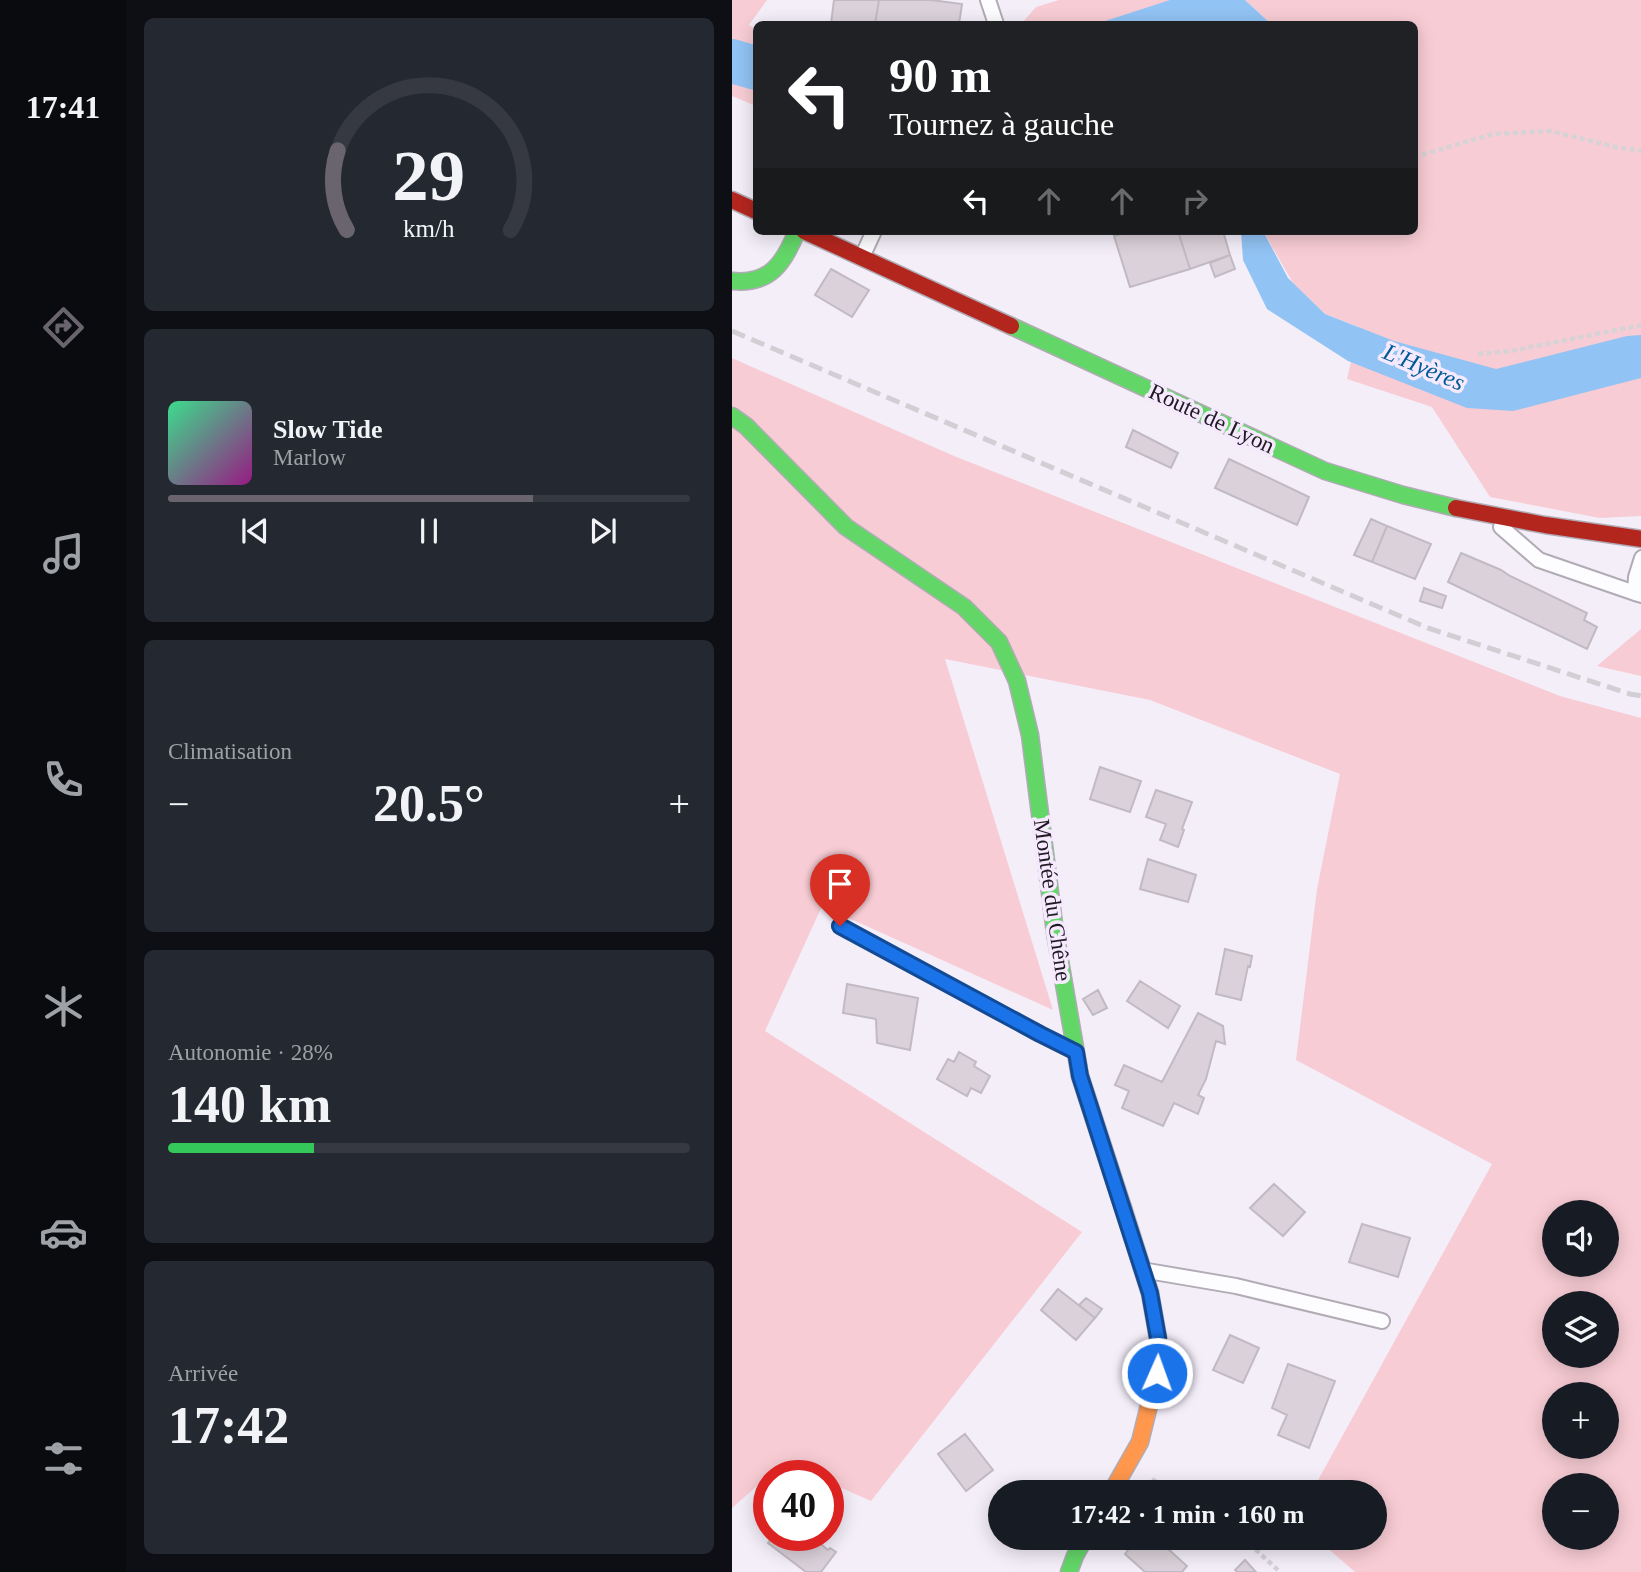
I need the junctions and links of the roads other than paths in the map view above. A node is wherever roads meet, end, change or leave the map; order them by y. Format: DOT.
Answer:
graph roads {
  1 [pos="988,0"];
  2 [pos="995,21"];
  3 [pos="732,200"];
  4 [pos="753,210"];
  5 [pos="796,235"];
  6 [pos="813,235"];
  7 [pos="872,235"];
  8 [pos="863,257"];
  9 [pos="732,281"];
  10 [pos="732,416"];
  11 [pos="1485,513"];
  12 [pos="1641,539"];
  13 [pos="1641,558"];
  14 [pos="1638,594"];
  15 [pos="840,926"];
  16 [pos="1076,1052"];
  17 [pos="1143,1270"];
  18 [pos="1382,1321"];
  19 [pos="1118,1480"];
  20 [pos="1078,1550"];
  21 [pos="1069,1572"];
  1 -- 2 [label="lane"];
  3 -- 4 [label="street"];
  5 -- 9 [label="street"];
  6 -- 8 [label="street, Route de Lyon"];
  7 -- 8 [label="lane"];
  8 -- 11 [label="street, Route de Lyon"];
  10 -- 16 [label="street, Montée du Chêne"];
  11 -- 12 [label="street, Route de Lyon"];
  11 -- 14 [label="lane"];
  13 -- 14 [label="lane"];
  15 -- 16 [label="lane"];
  16 -- 17 [label="street, Montée du Chêne"];
  17 -- 18 [label="lane"];
  17 -- 19 [label="street, Montée du Chêne"];
  20 -- 21 [label="street"];
}
